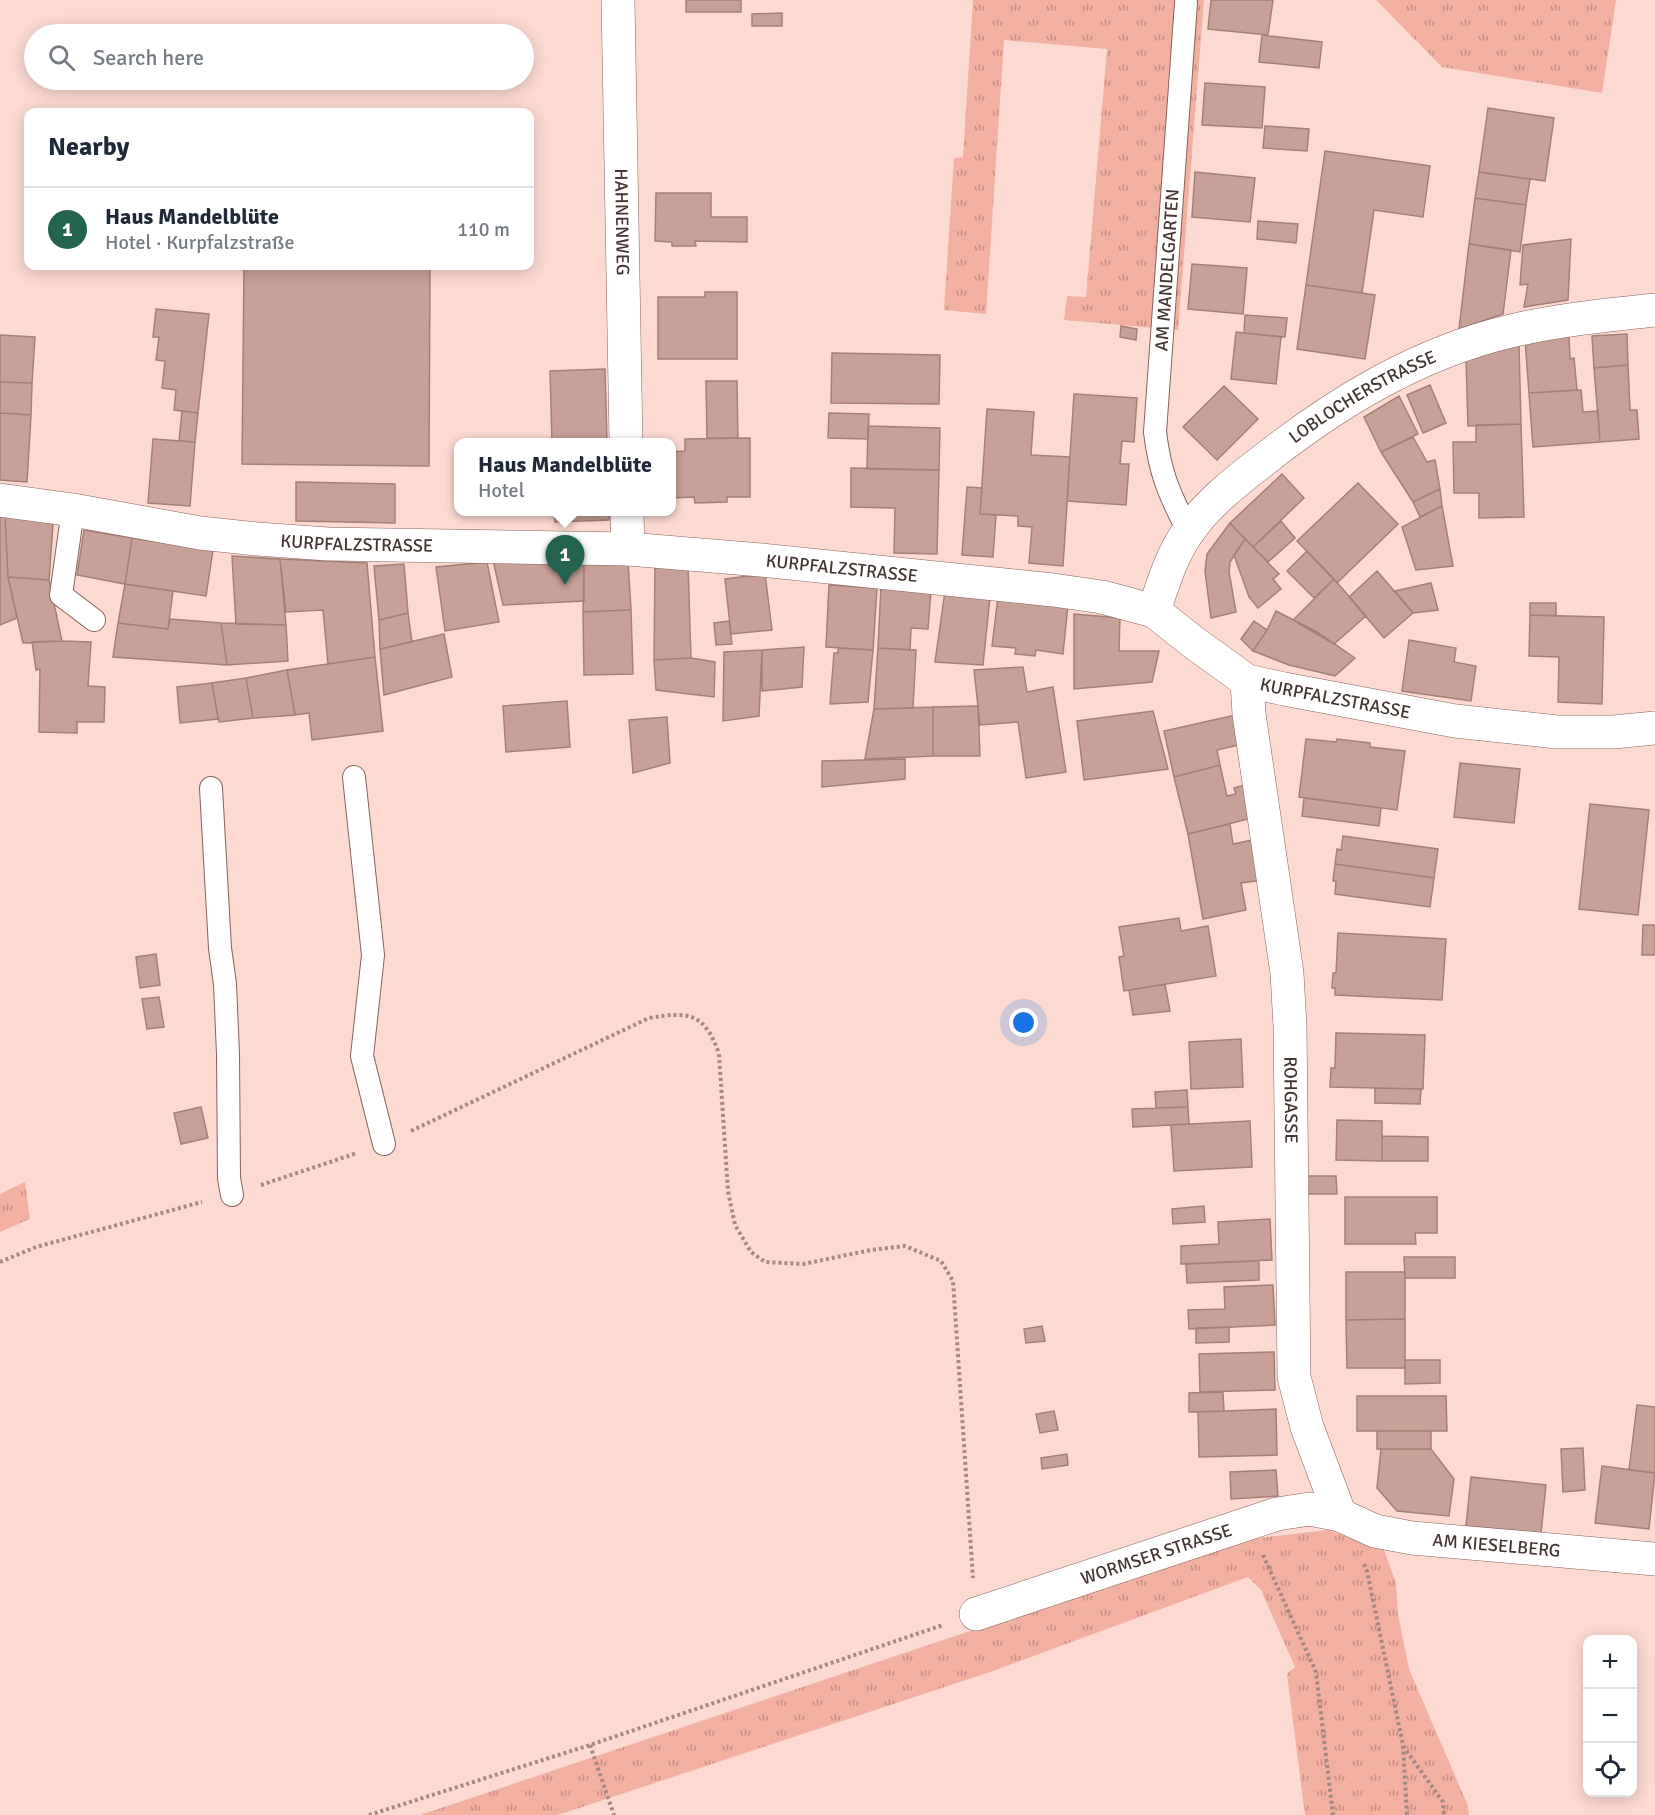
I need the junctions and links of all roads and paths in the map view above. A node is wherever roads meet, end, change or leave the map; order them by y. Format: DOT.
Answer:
graph roads {
  1 [pos="618,0"];
  2 [pos="1186,3"];
  3 [pos="1655,310"];
  4 [pos="626,438"];
  5 [pos="0,501"];
  6 [pos="72,510"];
  7 [pos="627,516"];
  8 [pos="1188,531"];
  9 [pos="628,549"];
  10 [pos="1154,611"];
  11 [pos="94,620"];
  12 [pos="1247,681"];
  13 [pos="1655,729"];
  14 [pos="354,777"];
  15 [pos="211,788"];
  16 [pos="384,1144"];
  17 [pos="232,1195"];
  18 [pos="0,1262"];
  19 [pos="1340,1515"];
  20 [pos="1249,1523"];
  21 [pos="1655,1559"];
  22 [pos="976,1614"];
  23 [pos="590,1745"];
  24 [pos="1403,1746"];
  25 [pos="369,1815"];
  26 [pos="614,1815"];
  27 [pos="1333,1815"];
  28 [pos="1407,1815"];
  29 [pos="1444,1815"];
  1 -- 4 [label="street, HAHNENWEG"];
  2 -- 8 [label="lane, AM MANDELGARTEN"];
  3 -- 8 [label="street, LOBLOCHERSTRASSE"];
  5 -- 6 [label="street, KURPFALZSTRASSE"];
  6 -- 9 [label="street, KURPFALZSTRASSE"];
  6 -- 11 [label="lane"];
  7 -- 9 [label="street"];
  8 -- 10 [label="street, LOBLOCHERSTRASSE"];
  9 -- 10 [label="street, KURPFALZSTRASSE"];
  10 -- 12 [label="street, KURPFALZSTRASSE"];
  12 -- 13 [label="street, KURPFALZSTRASSE"];
  12 -- 19 [label="street, ROHGASSE"];
  14 -- 16 [label="lane"];
  15 -- 17 [label="lane"];
  16 -- 17 [label="path"];
  16 -- 22 [label="path"];
  17 -- 18 [label="path"];
  19 -- 20 [label="street, WORMSER STRASSE"];
  19 -- 21 [label="street, AM KIESELBERG"];
  19 -- 24 [label="path"];
  20 -- 22 [label="street, WORMSER STRASSE"];
  20 -- 27 [label="path"];
  22 -- 23 [label="path"];
  23 -- 25 [label="path"];
  23 -- 26 [label="path"];
  24 -- 28 [label="path"];
  24 -- 29 [label="path"];
}
